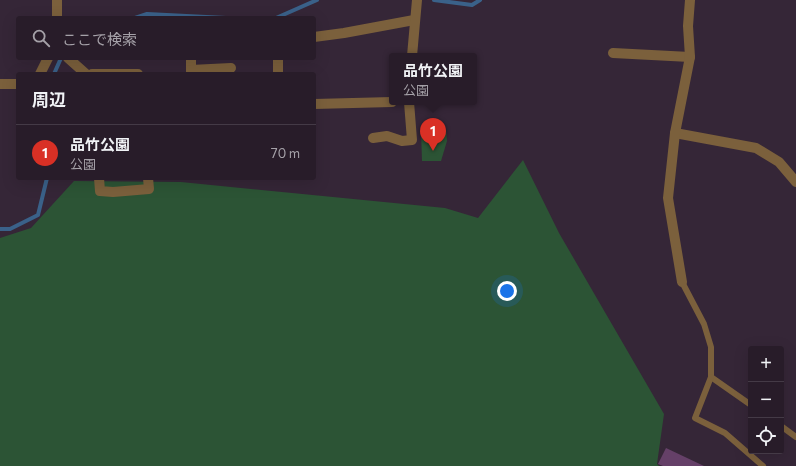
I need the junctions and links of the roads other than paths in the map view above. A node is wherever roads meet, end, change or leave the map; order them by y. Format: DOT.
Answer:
graph roads {
  1 [pos="57,0"];
  2 [pos="690,0"];
  3 [pos="417,2"];
  4 [pos="57,16"];
  5 [pos="414,20"];
  6 [pos="316,37"];
  7 [pos="412,53"];
  8 [pos="613,53"];
  9 [pos="690,57"];
  10 [pos="47,60"];
  11 [pos="70,60"];
  12 [pos="191,60"];
  13 [pos="278,60"];
  14 [pos="231,68"];
  15 [pos="41,72"];
  16 [pos="84,72"];
  17 [pos="191,72"];
  18 [pos="278,72"];
  19 [pos="0,84"];
  20 [pos="16,84"];
  21 [pos="389,102"];
  22 [pos="316,104"];
  23 [pos="410,105"];
  24 [pos="675,133"];
  25 [pos="373,138"];
  26 [pos="99,180"];
  27 [pos="148,180"];
  28 [pos="796,182"];
  29 [pos="682,282"];
  30 [pos="711,377"];
  31 [pos="748,403"];
  32 [pos="784,428"];
  33 [pos="796,437"];
  34 [pos="763,466"];
  1 -- 4 [label="street"];
  2 -- 9 [label="street"];
  3 -- 5 [label="street"];
  5 -- 6 [label="street"];
  5 -- 7 [label="street"];
  8 -- 9 [label="street"];
  9 -- 24 [label="street"];
  10 -- 15 [label="street"];
  11 -- 16 [label="street"];
  12 -- 17 [label="street"];
  13 -- 18 [label="street"];
  14 -- 17 [label="street"];
  19 -- 20 [label="street"];
  21 -- 22 [label="street"];
  23 -- 25 [label="street"];
  24 -- 28 [label="street"];
  24 -- 29 [label="street"];
  26 -- 27 [label="street"];
  29 -- 30 [label="lane"];
  30 -- 31 [label="lane"];
  30 -- 34 [label="lane"];
  32 -- 33 [label="lane"];
}
